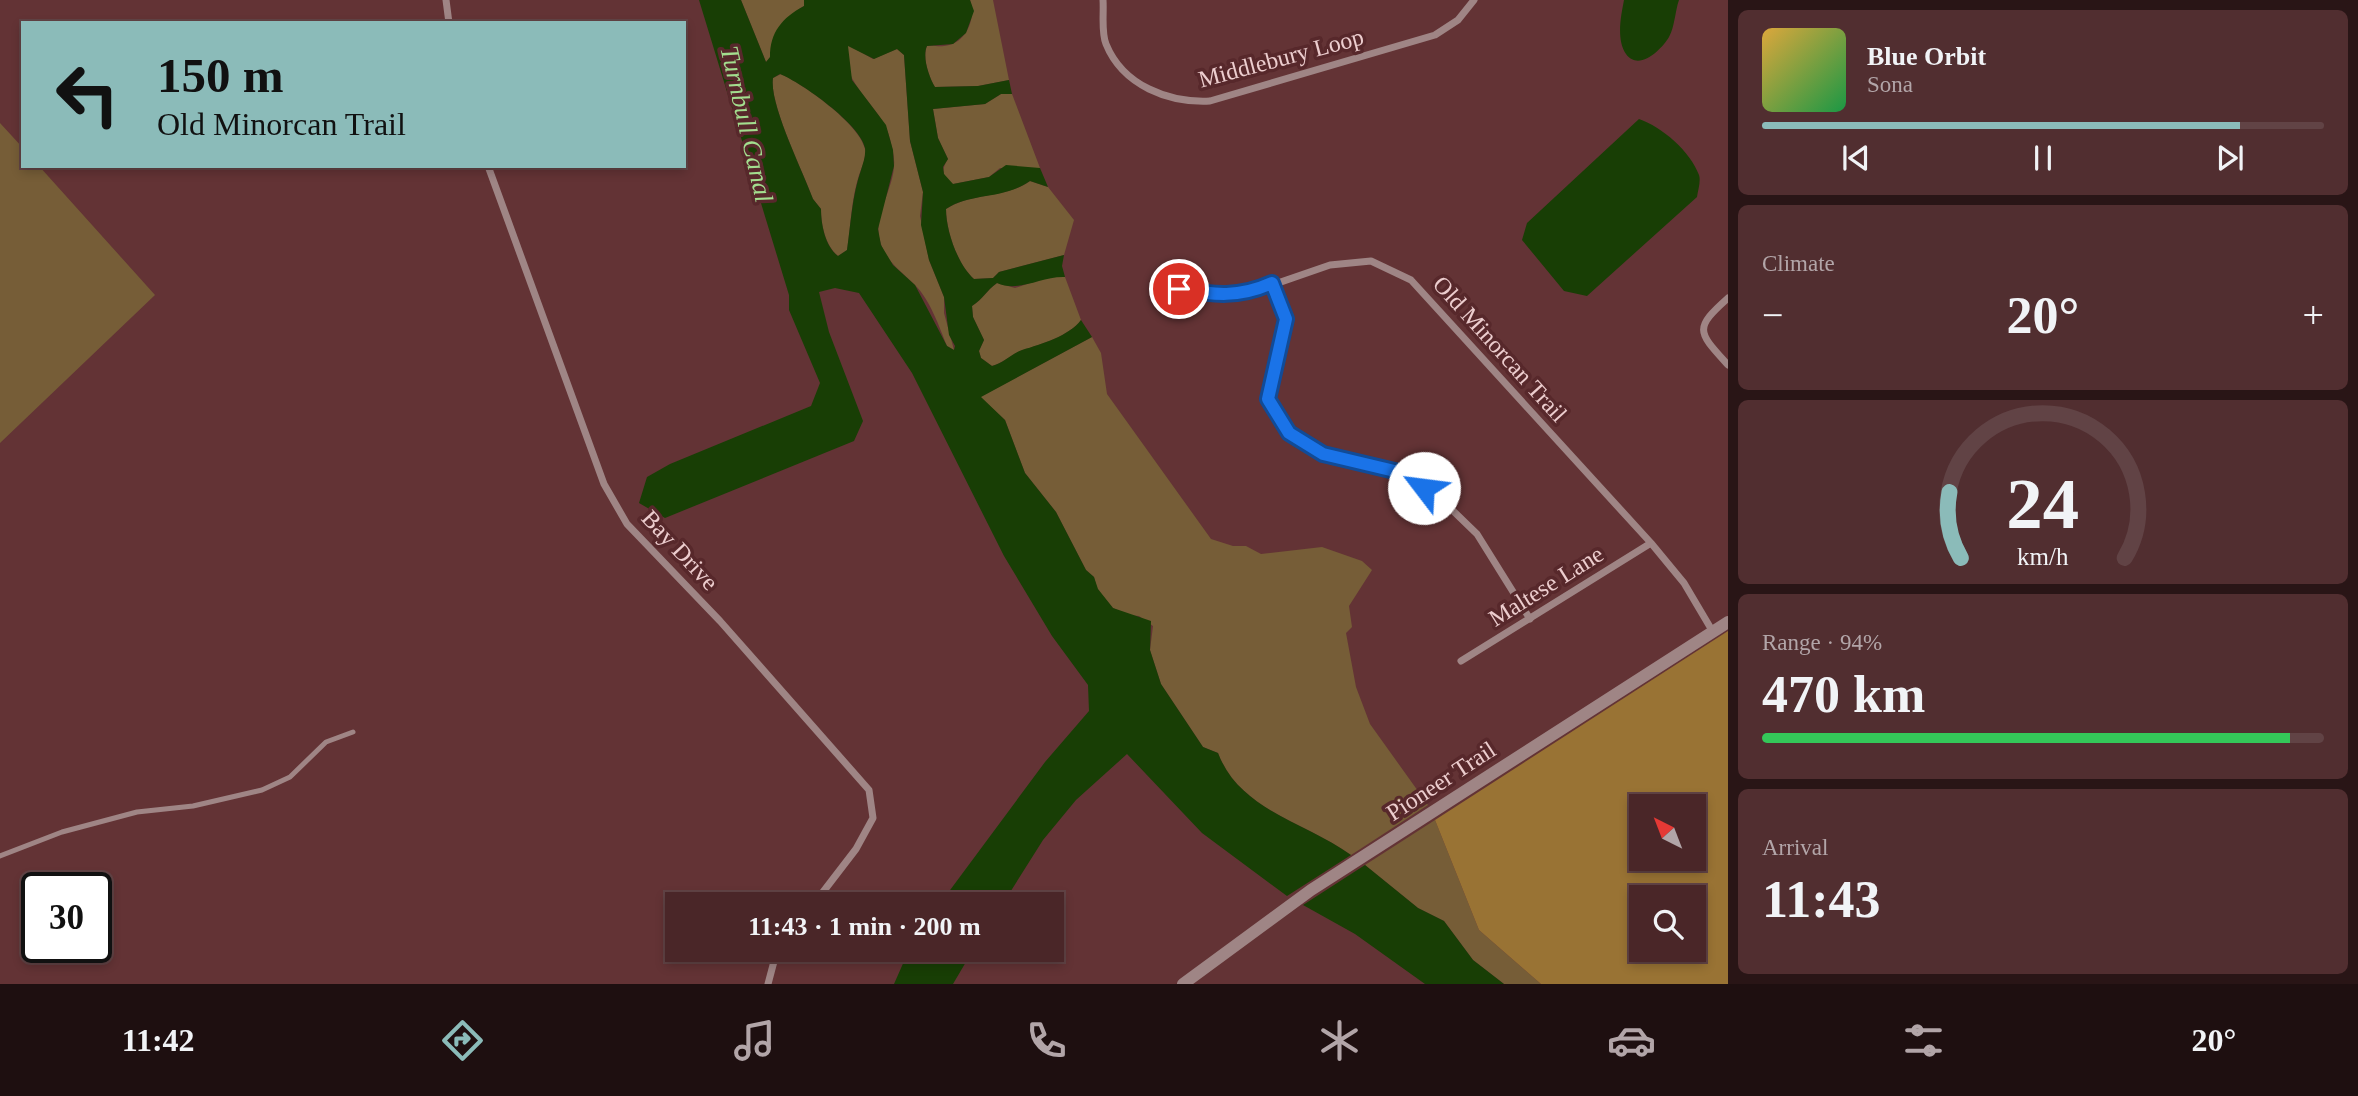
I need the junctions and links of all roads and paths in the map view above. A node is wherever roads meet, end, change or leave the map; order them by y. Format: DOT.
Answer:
graph roads {
  1 [pos="446,0"];
  2 [pos="1103,0"];
  3 [pos="1474,0"];
  4 [pos="449,21"];
  5 [pos="489,168"];
  6 [pos="1272,283"];
  7 [pos="1179,289"];
  8 [pos="1728,298"];
  9 [pos="1728,365"];
  10 [pos="1651,543"];
  11 [pos="1530,619"];
  12 [pos="1728,622"];
  13 [pos="1713,632"];
  14 [pos="1461,661"];
  15 [pos="353,732"];
  16 [pos="0,856"];
  17 [pos="823,892"];
  18 [pos="774,962"];
  19 [pos="768,984"];
  20 [pos="1183,984"];
  1 -- 4 [label="street"];
  2 -- 3 [label="street, Middlebury Loop"];
  5 -- 17 [label="street, Bay Drive"];
  6 -- 7 [label="street, Old Minorcan Trail"];
  6 -- 10 [label="street, Old Minorcan Trail"];
  6 -- 11 [label="street"];
  8 -- 9 [label="street"];
  10 -- 11 [label="street, Maltese Lane"];
  10 -- 13 [label="street, Old Minorcan Trail"];
  11 -- 14 [label="street, Maltese Lane"];
  12 -- 13 [label="street, Pioneer Trail"];
  13 -- 20 [label="street, Pioneer Trail"];
  15 -- 16 [label="lane"];
  18 -- 19 [label="street"];
}
